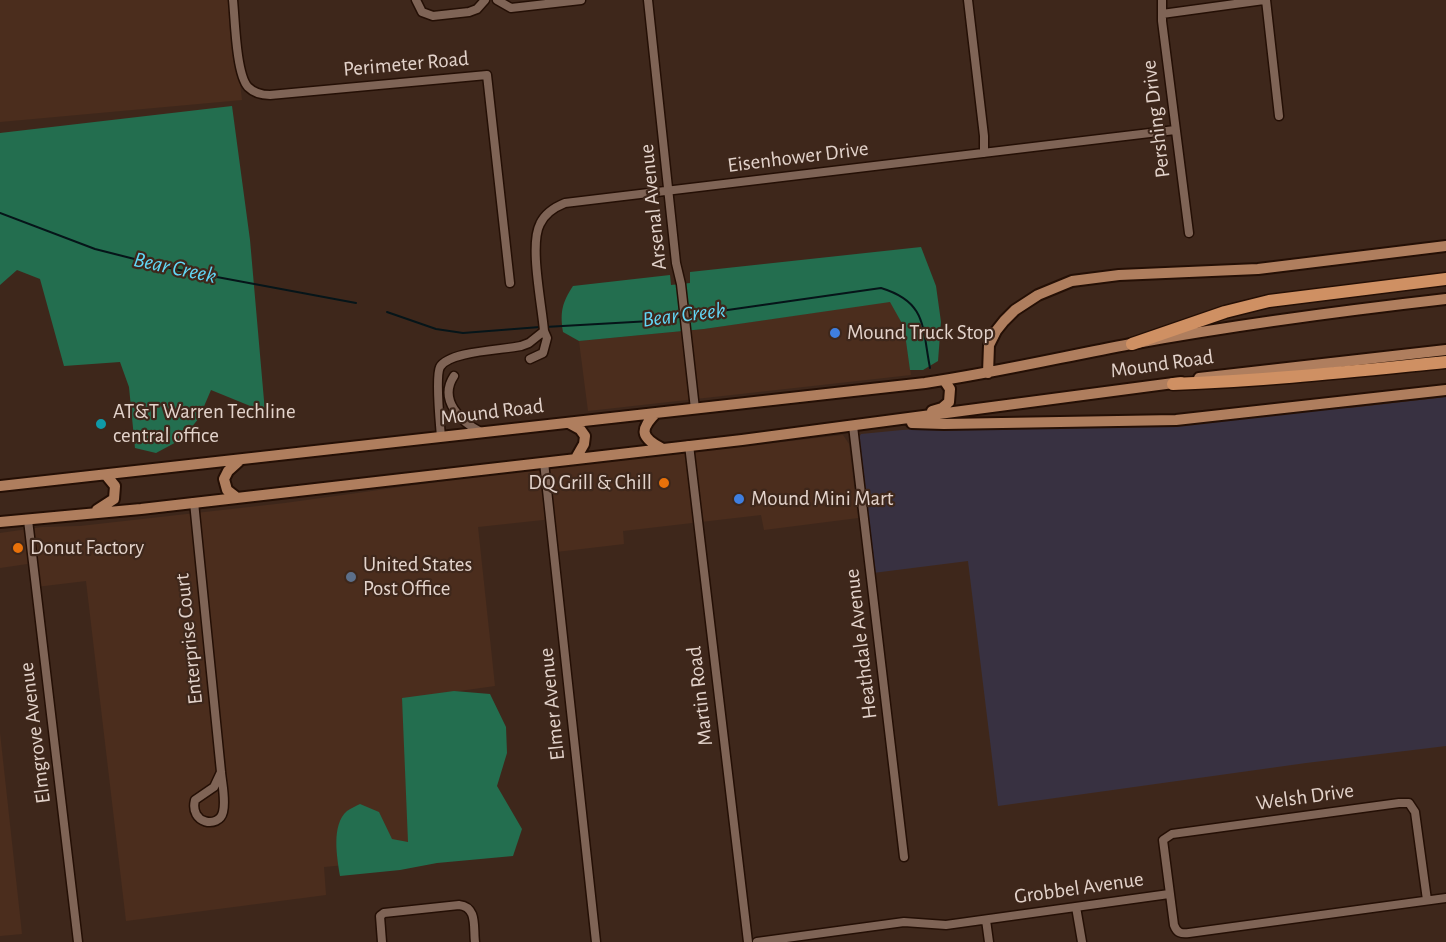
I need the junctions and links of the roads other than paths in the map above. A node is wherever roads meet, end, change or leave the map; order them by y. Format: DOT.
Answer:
graph roads {
  1 [pos="232,0"];
  2 [pos="416,0"];
  3 [pos="485,0"];
  4 [pos="497,0"];
  5 [pos="580,0"];
  6 [pos="648,0"];
  7 [pos="968,0"];
  8 [pos="1162,0"];
  9 [pos="1265,0"];
  10 [pos="1162,14"];
  11 [pos="1279,116"];
  12 [pos="1175,130"];
  13 [pos="984,153"];
  14 [pos="669,190"];
  15 [pos="1189,234"];
  16 [pos="1446,246"];
  17 [pos="1446,279"];
  18 [pos="510,283"];
  19 [pos="1446,299"];
  20 [pos="544,331"];
  21 [pos="1132,344"];
  22 [pos="1446,350"];
  23 [pos="530,359"];
  24 [pos="1446,362"];
  25 [pos="988,373"];
  26 [pos="454,376"];
  27 [pos="944,380"];
  28 [pos="1173,384"];
  29 [pos="1446,390"];
  30 [pos="695,409"];
  31 [pos="656,413"];
  32 [pos="906,419"];
  33 [pos="885,422"];
  34 [pos="569,423"];
  35 [pos="853,426"];
  36 [pos="481,433"];
  37 [pos="441,437"];
  38 [pos="689,445"];
  39 [pos="661,448"];
  40 [pos="576,458"];
  41 [pos="239,460"];
  42 [pos="544,462"];
  43 [pos="106,475"];
  44 [pos="0,486"];
  45 [pos="236,497"];
  46 [pos="194,502"];
  47 [pos="89,514"];
  48 [pos="28,520"];
  49 [pos="0,522"];
  50 [pos="221,772"];
  51 [pos="904,857"];
  52 [pos="1170,894"];
  53 [pos="1446,897"];
  54 [pos="1427,900"];
  55 [pos="1076,907"];
  56 [pos="986,920"];
  57 [pos="78,942"];
  58 [pos="382,942"];
  59 [pos="475,942"];
  60 [pos="596,942"];
  61 [pos="748,942"];
  62 [pos="757,942"];
  63 [pos="989,942"];
  64 [pos="1082,942"];
  1 -- 18 [label="street, Perimeter Road"];
  2 -- 3 [label="street"];
  4 -- 5 [label="street"];
  6 -- 14 [label="street, Arsenal Avenue"];
  7 -- 13 [label="street"];
  8 -- 10 [label="street, Pershing Drive"];
  9 -- 10 [label="street"];
  9 -- 11 [label="street"];
  10 -- 12 [label="street, Pershing Drive"];
  12 -- 13 [label="street, Eisenhower Drive"];
  12 -- 15 [label="street, Pershing Drive"];
  13 -- 14 [label="street, Eisenhower Drive"];
  14 -- 20 [label="street, Eisenhower Drive"];
  14 -- 30 [label="street, Arsenal Avenue"];
  16 -- 25 [label="main road"];
  17 -- 21 [label="highway"];
  19 -- 21 [label="main road, Mound Road"];
  20 -- 23 [label="street, Eisenhower Drive"];
  20 -- 37 [label="street"];
  21 -- 25 [label="main road, Mound Road"];
  22 -- 28 [label="main road, Mound Road"];
  24 -- 28 [label="highway"];
  25 -- 27 [label="main road, Mound Road"];
  26 -- 36 [label="street"];
  27 -- 30 [label="main road, Mound Road"];
  27 -- 32 [label="main road"];
  28 -- 32 [label="main road, Mound Road"];
  29 -- 33 [label="main road, Mound Road"];
  30 -- 31 [label="main road, Mound Road"];
  31 -- 34 [label="main road, Mound Road"];
  31 -- 39 [label="main road"];
  32 -- 33 [label="main road, Mound Road"];
  33 -- 35 [label="main road, Mound Road"];
  34 -- 36 [label="main road, Mound Road"];
  34 -- 40 [label="main road"];
  35 -- 38 [label="main road, Mound Road"];
  35 -- 51 [label="street, Heathdale Avenue"];
  36 -- 37 [label="main road, Mound Road"];
  37 -- 41 [label="main road, Mound Road"];
  38 -- 39 [label="main road, Mound Road"];
  38 -- 61 [label="street, Martin Road"];
  39 -- 40 [label="main road, Mound Road"];
  40 -- 42 [label="main road, Mound Road"];
  41 -- 43 [label="main road, Mound Road"];
  41 -- 45 [label="main road"];
  42 -- 45 [label="main road, Mound Road"];
  42 -- 60 [label="street, Elmer Avenue"];
  43 -- 44 [label="main road, Mound Road"];
  43 -- 47 [label="main road"];
  45 -- 46 [label="main road, Mound Road"];
  46 -- 47 [label="main road, Mound Road"];
  46 -- 50 [label="street, Enterprise Court"];
  47 -- 48 [label="main road, Mound Road"];
  48 -- 49 [label="main road, Mound Road"];
  48 -- 57 [label="street, Elmgrove Avenue"];
  50 -- 50 [label="street, Enterprise Court"];
  52 -- 54 [label="street, Grobbel Avenue"];
  52 -- 54 [label="street, Welsh Drive"];
  52 -- 55 [label="street, Grobbel Avenue"];
  53 -- 54 [label="street, Grobbel Avenue"];
  55 -- 56 [label="street, Grobbel Avenue"];
  55 -- 64 [label="street"];
  56 -- 62 [label="street, Grobbel Avenue"];
  56 -- 63 [label="street"];
  58 -- 59 [label="street"];
}
